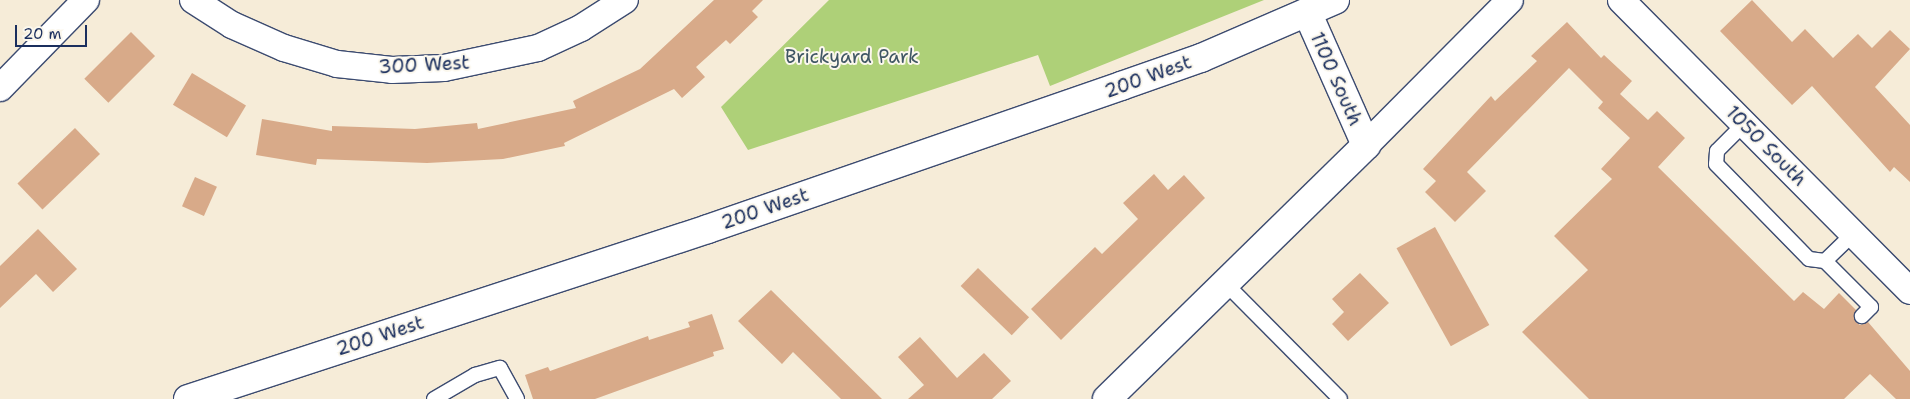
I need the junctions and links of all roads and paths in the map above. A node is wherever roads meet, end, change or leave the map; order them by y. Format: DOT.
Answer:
graph roads {
  1 [pos="86,0"];
  2 [pos="193,0"];
  3 [pos="625,0"];
  4 [pos="1335,0"];
  5 [pos="1510,0"];
  6 [pos="1621,0"];
  7 [pos="1304,6"];
  8 [pos="3,78"];
  9 [pos="1744,124"];
  10 [pos="1366,145"];
  11 [pos="1853,234"];
  12 [pos="1825,261"];
  13 [pos="1225,283"];
  14 [pos="1910,291"];
  15 [pos="1862,316"];
  16 [pos="188,399"];
  17 [pos="434,399"];
  18 [pos="517,399"];
  19 [pos="1108,399"];
  20 [pos="1340,399"];
  1 -- 8 [label="street"];
  2 -- 3 [label="street, 300 West"];
  4 -- 7 [label="main road, 200 West"];
  5 -- 10 [label="street"];
  6 -- 9 [label="street, 1050 South"];
  7 -- 10 [label="main road, 1100 South"];
  7 -- 16 [label="main road, 200 West"];
  9 -- 11 [label="street, 1050 South"];
  9 -- 12 [label="lane"];
  10 -- 13 [label="main road"];
  11 -- 12 [label="lane"];
  11 -- 14 [label="street, 1050 South"];
  12 -- 15 [label="lane"];
  13 -- 19 [label="main road"];
  13 -- 20 [label="lane"];
  17 -- 18 [label="lane"];
}
